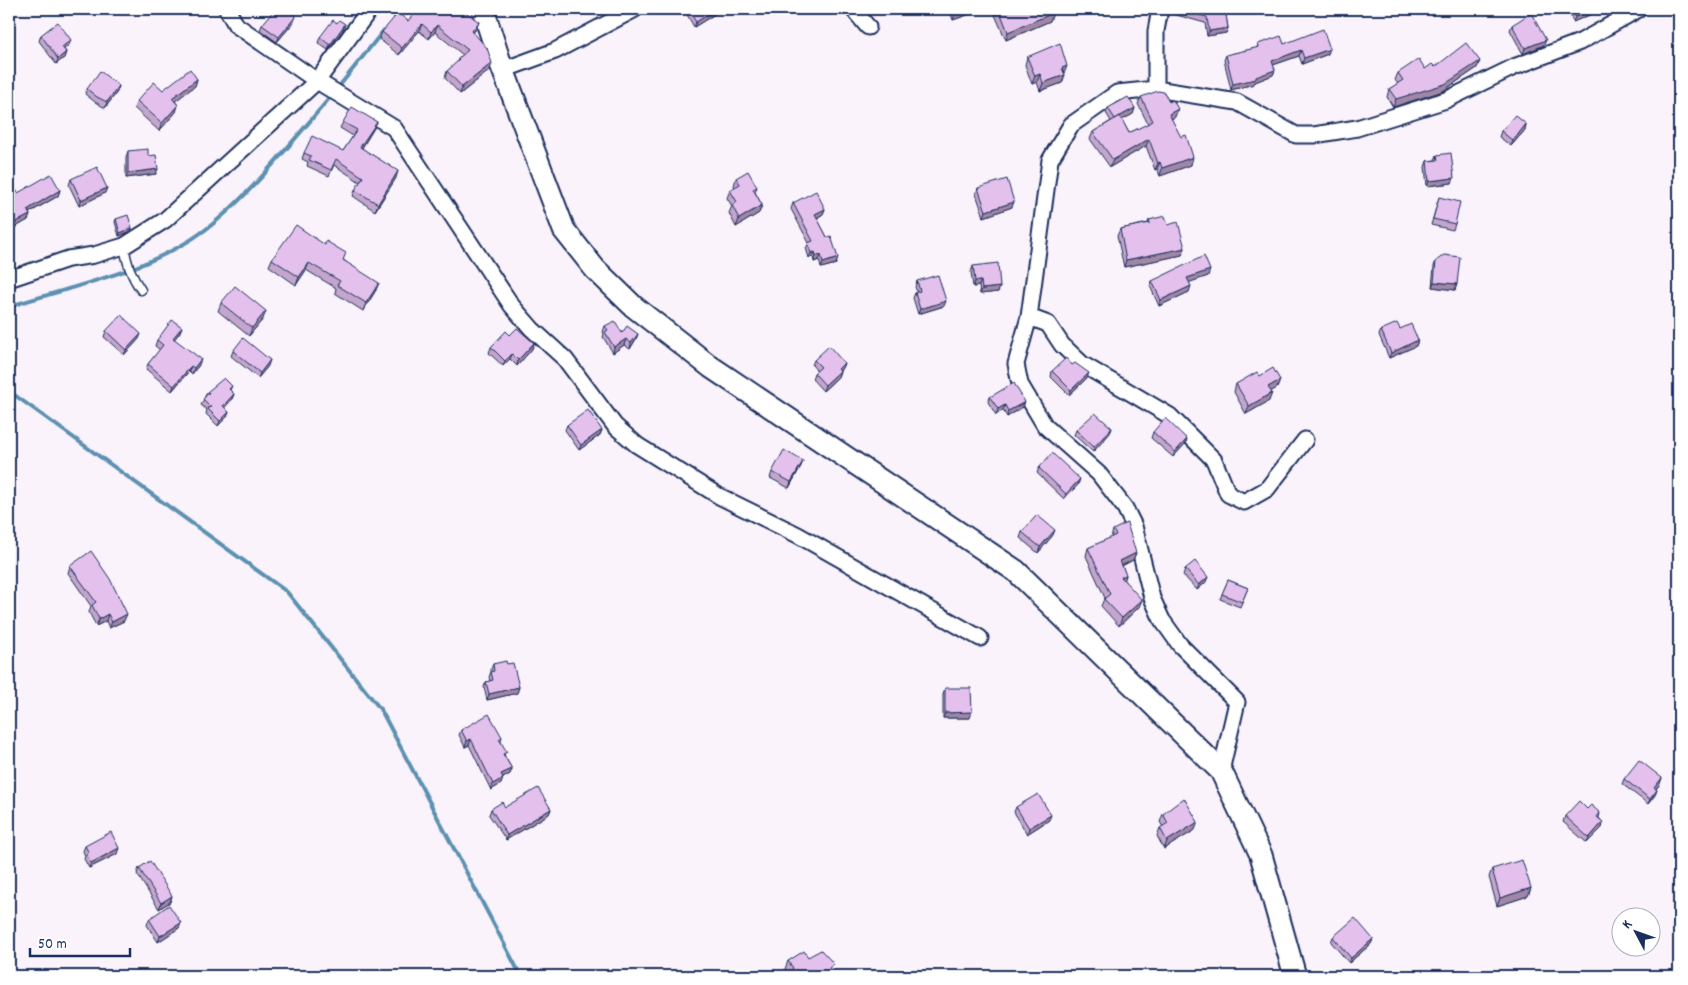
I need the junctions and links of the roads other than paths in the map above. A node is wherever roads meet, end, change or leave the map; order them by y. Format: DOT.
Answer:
graph roads {
  1 [pos="227,9"];
  2 [pos="370,9"];
  3 [pos="484,9"];
  4 [pos="635,9"];
  5 [pos="853,9"];
  6 [pos="1160,9"];
  7 [pos="1639,9"];
  8 [pos="868,27"];
  9 [pos="503,70"];
  10 [pos="329,89"];
  11 [pos="1156,89"];
  12 [pos="124,246"];
  13 [pos="9,279"];
  14 [pos="141,290"];
  15 [pos="1029,317"];
  16 [pos="1305,440"];
  17 [pos="980,638"];
  18 [pos="1221,771"];
  19 [pos="1295,976"];
  1 -- 10 [label="street"];
  2 -- 10 [label="street"];
  3 -- 9 [label="main road"];
  4 -- 9 [label="street"];
  5 -- 8 [label="street"];
  6 -- 11 [label="street"];
  7 -- 11 [label="street"];
  9 -- 18 [label="main road"];
  10 -- 12 [label="street"];
  10 -- 17 [label="street"];
  11 -- 15 [label="street"];
  12 -- 13 [label="street"];
  12 -- 14 [label="lane"];
  15 -- 16 [label="street"];
  15 -- 18 [label="street"];
  18 -- 19 [label="main road"];
}
